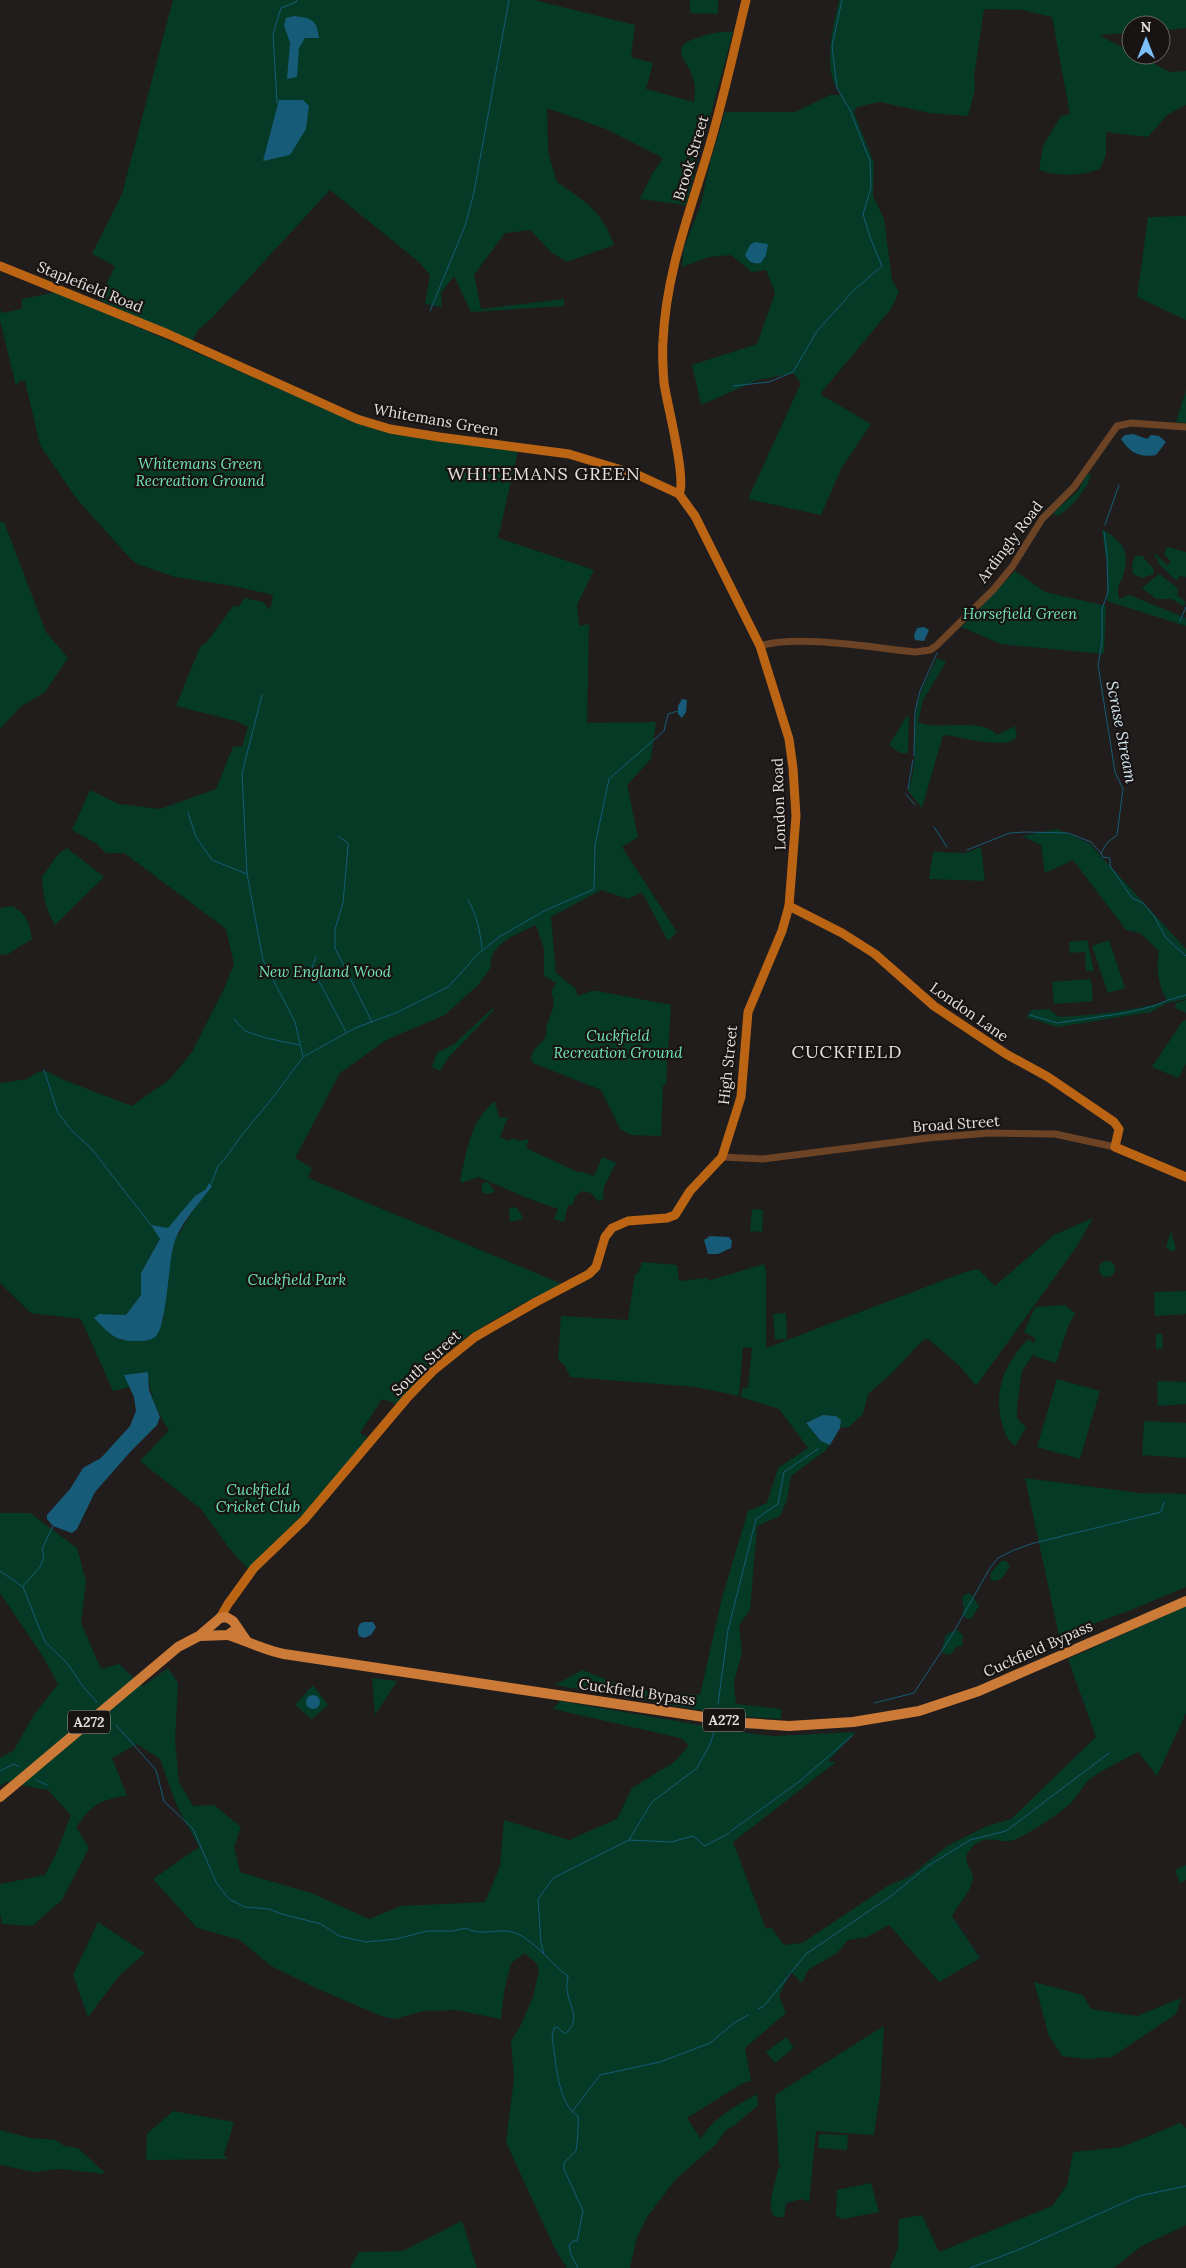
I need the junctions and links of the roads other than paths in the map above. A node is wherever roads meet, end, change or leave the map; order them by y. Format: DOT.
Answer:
graph roads {
  1 [pos="746,0"];
  2 [pos="0,266"];
  3 [pos="168,334"];
  4 [pos="1186,427"];
  5 [pos="679,494"];
  6 [pos="760,646"];
  7 [pos="789,906"];
  8 [pos="1115,1147"];
  9 [pos="722,1157"];
  10 [pos="1186,1177"];
  11 [pos="676,1215"];
  12 [pos="234,1598"];
  13 [pos="1186,1601"];
  14 [pos="218,1621"];
  15 [pos="233,1621"];
  16 [pos="224,1635"];
  17 [pos="199,1636"];
  18 [pos="246,1640"];
  19 [pos="0,1797"];
  1 -- 5 [label="main road, Brook Street"];
  2 -- 3 [label="main road, Staplefield Road"];
  3 -- 5 [label="main road, Whitemans Green"];
  4 -- 6 [label="street, Ardingly Road"];
  5 -- 6 [label="main road"];
  6 -- 7 [label="main road, London Road"];
  7 -- 8 [label="main road, London Lane"];
  7 -- 9 [label="main road, High Street"];
  8 -- 9 [label="street, Broad Street"];
  8 -- 10 [label="main road, Broad Street"];
  9 -- 11 [label="main road, High Street"];
  11 -- 12 [label="main road, South Street"];
  12 -- 14 [label="main road, South Street"];
  12 -- 15 [label="main road, South Street"];
  13 -- 18 [label="highway, Cuckfield Bypass / A272"];
  14 -- 15 [label="highway"];
  14 -- 16 [label="highway"];
  14 -- 17 [label="highway, A272"];
  15 -- 16 [label="highway"];
  15 -- 18 [label="highway, Cuckfield Bypass / A272"];
  16 -- 17 [label="highway, A272"];
  16 -- 18 [label="highway, Cuckfield Bypass / A272"];
  17 -- 19 [label="highway, A272"];
}
